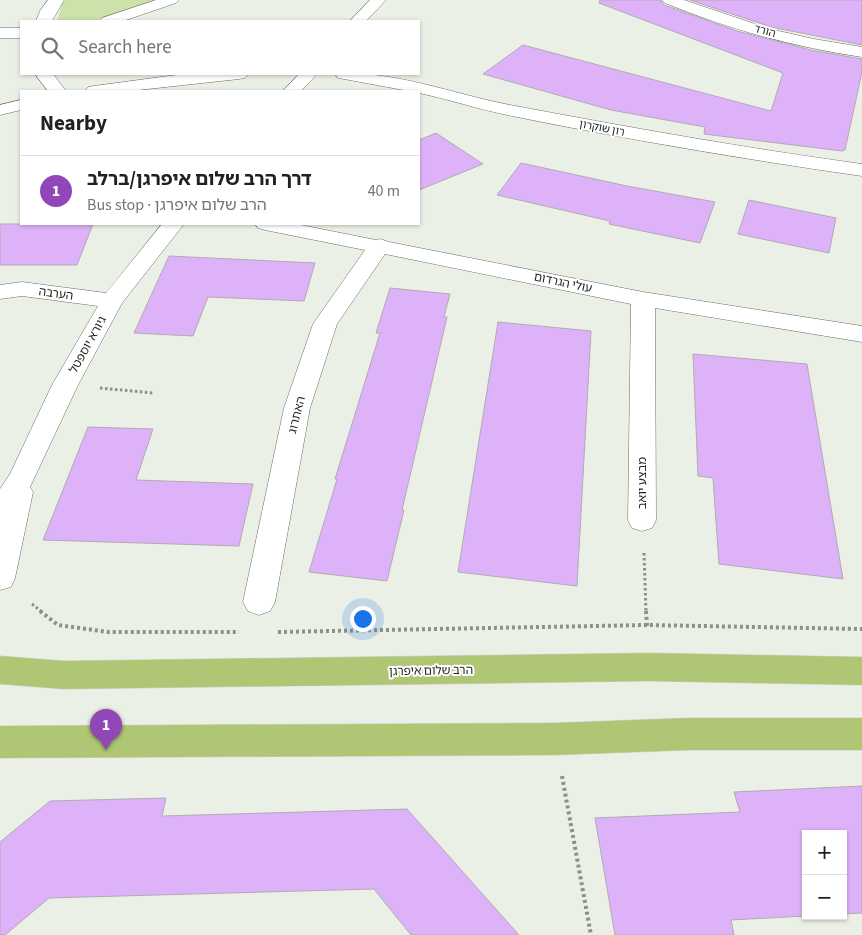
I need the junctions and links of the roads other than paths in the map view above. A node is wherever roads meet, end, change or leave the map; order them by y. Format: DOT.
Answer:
graph roads {
  1 [pos="56,0"];
  2 [pos="171,0"];
  3 [pos="378,0"];
  4 [pos="670,0"];
  5 [pos="44,20"];
  6 [pos="111,20"];
  7 [pos="359,20"];
  8 [pos="20,33"];
  9 [pos="0,34"];
  10 [pos="862,52"];
  11 [pos="45,75"];
  12 [pos="228,75"];
  13 [pos="307,75"];
  14 [pos="349,75"];
  15 [pos="56,90"];
  16 [pos="101,90"];
  17 [pos="293,90"];
  18 [pos="20,105"];
  19 [pos="0,110"];
  20 [pos="862,170"];
  21 [pos="172,225"];
  22 [pos="270,225"];
  23 [pos="380,245"];
  24 [pos="0,292"];
  25 [pos="643,299"];
  26 [pos="112,301"];
  27 [pos="862,334"];
  28 [pos="22,478"];
  29 [pos="0,512"];
  30 [pos="642,520"];
  31 [pos="0,578"];
  32 [pos="259,602"];
  33 [pos="0,670"];
  34 [pos="862,671"];
  35 [pos="862,734"];
  36 [pos="0,742"];
  1 -- 5 [label="street"];
  2 -- 6 [label="street"];
  3 -- 7 [label="street"];
  4 -- 10 [label="street, הורד"];
  8 -- 9 [label="street"];
  11 -- 15 [label="street"];
  12 -- 16 [label="street"];
  13 -- 17 [label="street"];
  14 -- 20 [label="street, רון שוקרון"];
  18 -- 19 [label="street"];
  21 -- 26 [label="street, גיורא יוספטל"];
  22 -- 23 [label="street, עולי הגרדום"];
  23 -- 25 [label="street, עולי הגרדום"];
  23 -- 32 [label="street, האתרוג"];
  24 -- 26 [label="street, הערבה"];
  25 -- 27 [label="street, עולי הגרדום"];
  25 -- 30 [label="street, מבצע יואב"];
  26 -- 28 [label="street, גיורא יוספטל"];
  28 -- 29 [label="street, גיורא יוספטל"];
  28 -- 31 [label="street, גיורא יוספטל"];
  33 -- 34 [label="main road, הרב שלום איפרגן"];
  35 -- 36 [label="main road"];
}
